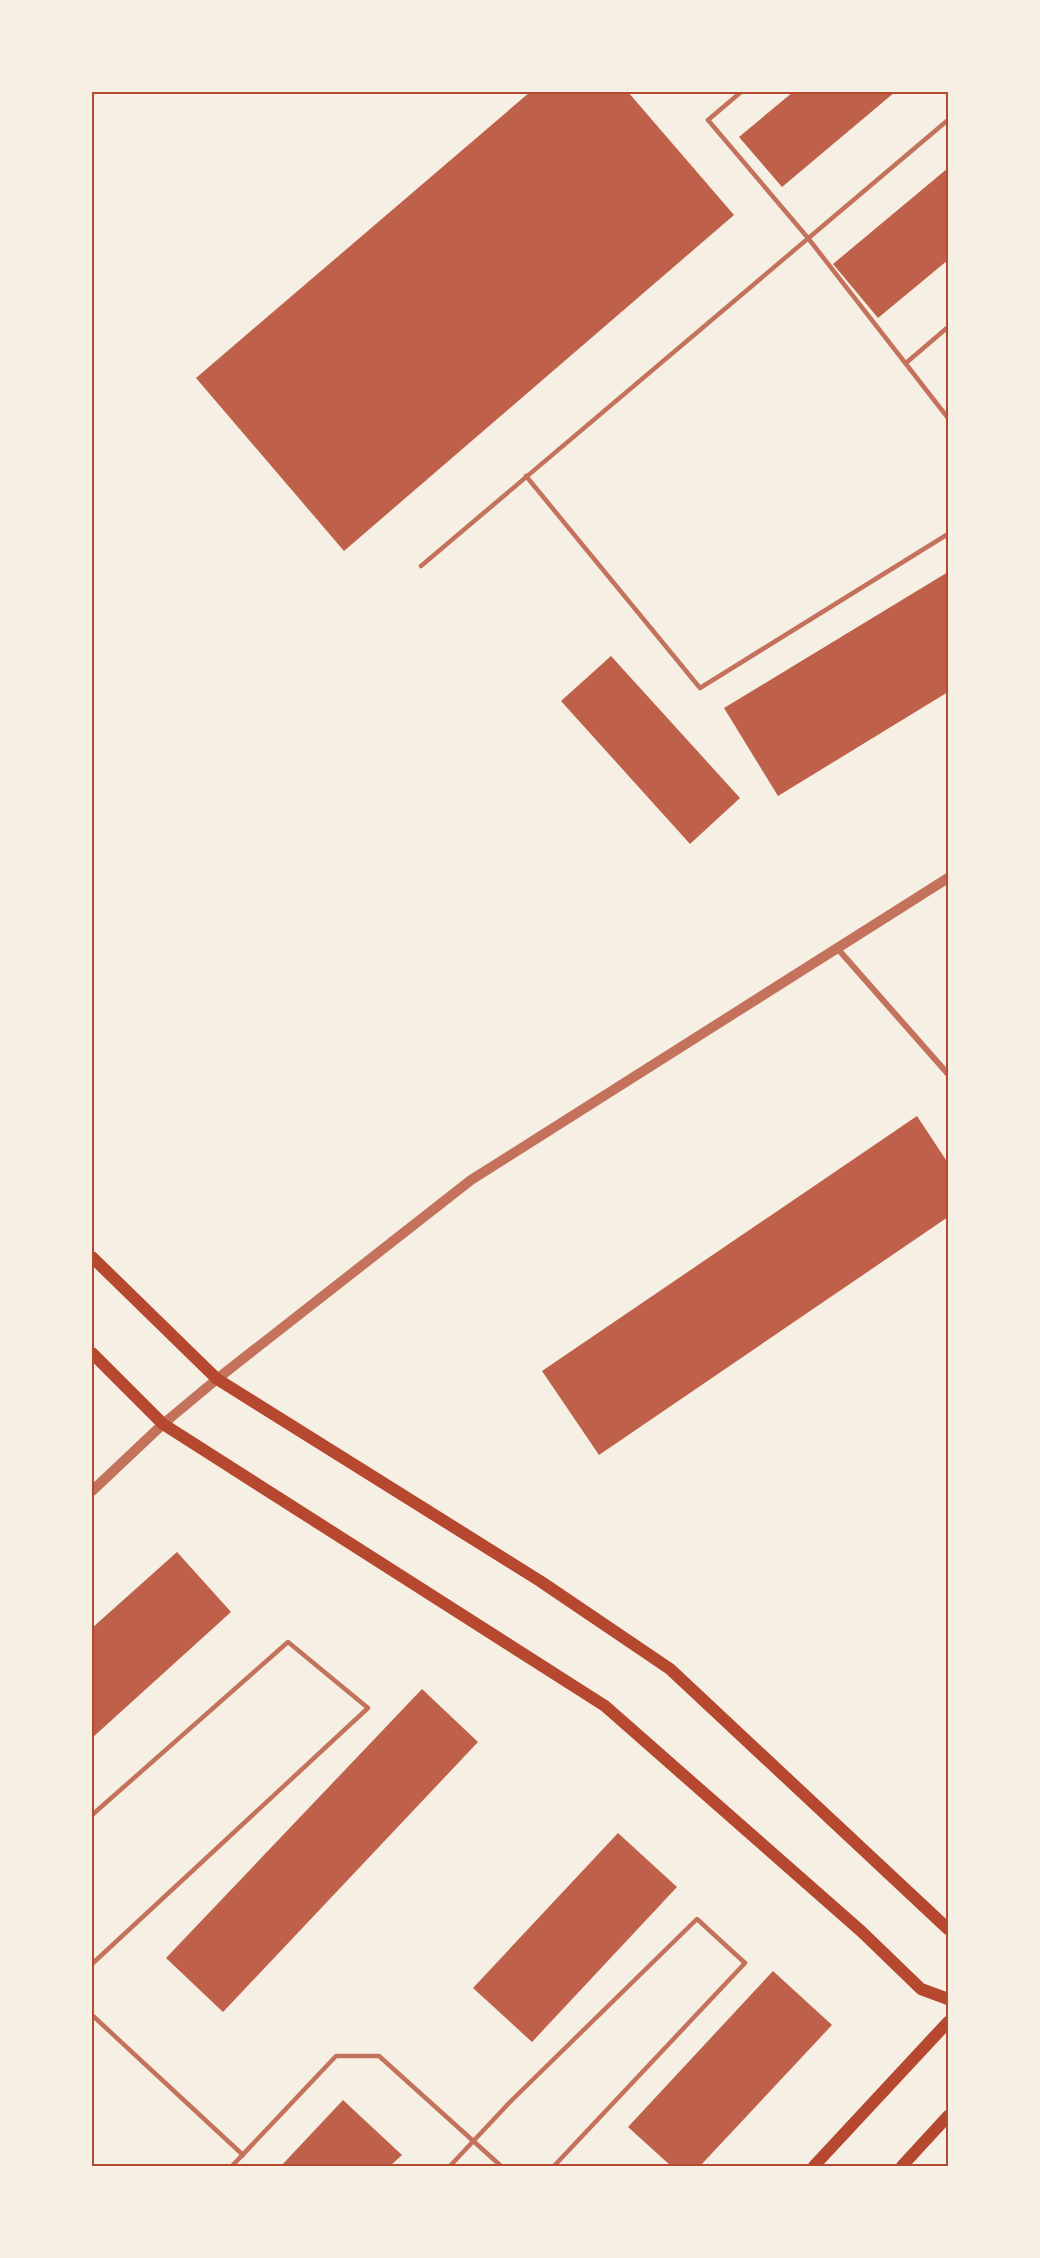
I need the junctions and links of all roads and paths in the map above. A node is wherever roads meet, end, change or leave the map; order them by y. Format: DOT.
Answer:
graph roads {
  1 [pos="741,92"];
  2 [pos="948,120"];
  3 [pos="808,238"];
  4 [pos="948,327"];
  5 [pos="906,363"];
  6 [pos="948,418"];
  7 [pos="526,476"];
  8 [pos="948,534"];
  9 [pos="421,566"];
  10 [pos="948,878"];
  11 [pos="837,948"];
  12 [pos="948,1074"];
  13 [pos="92,1257"];
  14 [pos="92,1353"];
  15 [pos="217,1379"];
  16 [pos="163,1424"];
  17 [pos="92,1491"];
  18 [pos="92,1815"];
  19 [pos="948,1929"];
  20 [pos="92,1964"];
  21 [pos="948,1999"];
  22 [pos="92,2015"];
  23 [pos="948,2022"];
  24 [pos="948,2116"];
  25 [pos="473,2142"];
  26 [pos="243,2155"];
  27 [pos="232,2166"];
  28 [pos="450,2166"];
  29 [pos="501,2166"];
  30 [pos="554,2166"];
  31 [pos="814,2166"];
  32 [pos="902,2166"];
  1 -- 3 [label="lane"];
  2 -- 3 [label="lane"];
  3 -- 5 [label="lane"];
  3 -- 7 [label="lane"];
  4 -- 5 [label="lane"];
  5 -- 6 [label="lane"];
  7 -- 8 [label="lane"];
  7 -- 9 [label="lane"];
  10 -- 11 [label="street"];
  11 -- 12 [label="street"];
  11 -- 15 [label="street"];
  13 -- 15 [label="main road"];
  14 -- 16 [label="main road"];
  15 -- 16 [label="street"];
  15 -- 19 [label="main road"];
  16 -- 17 [label="street"];
  16 -- 21 [label="main road"];
  18 -- 20 [label="lane"];
  22 -- 26 [label="lane"];
  23 -- 31 [label="main road"];
  24 -- 32 [label="main road"];
  25 -- 26 [label="lane"];
  25 -- 28 [label="lane"];
  25 -- 29 [label="lane"];
  25 -- 30 [label="lane"];
  26 -- 27 [label="lane"];
}
